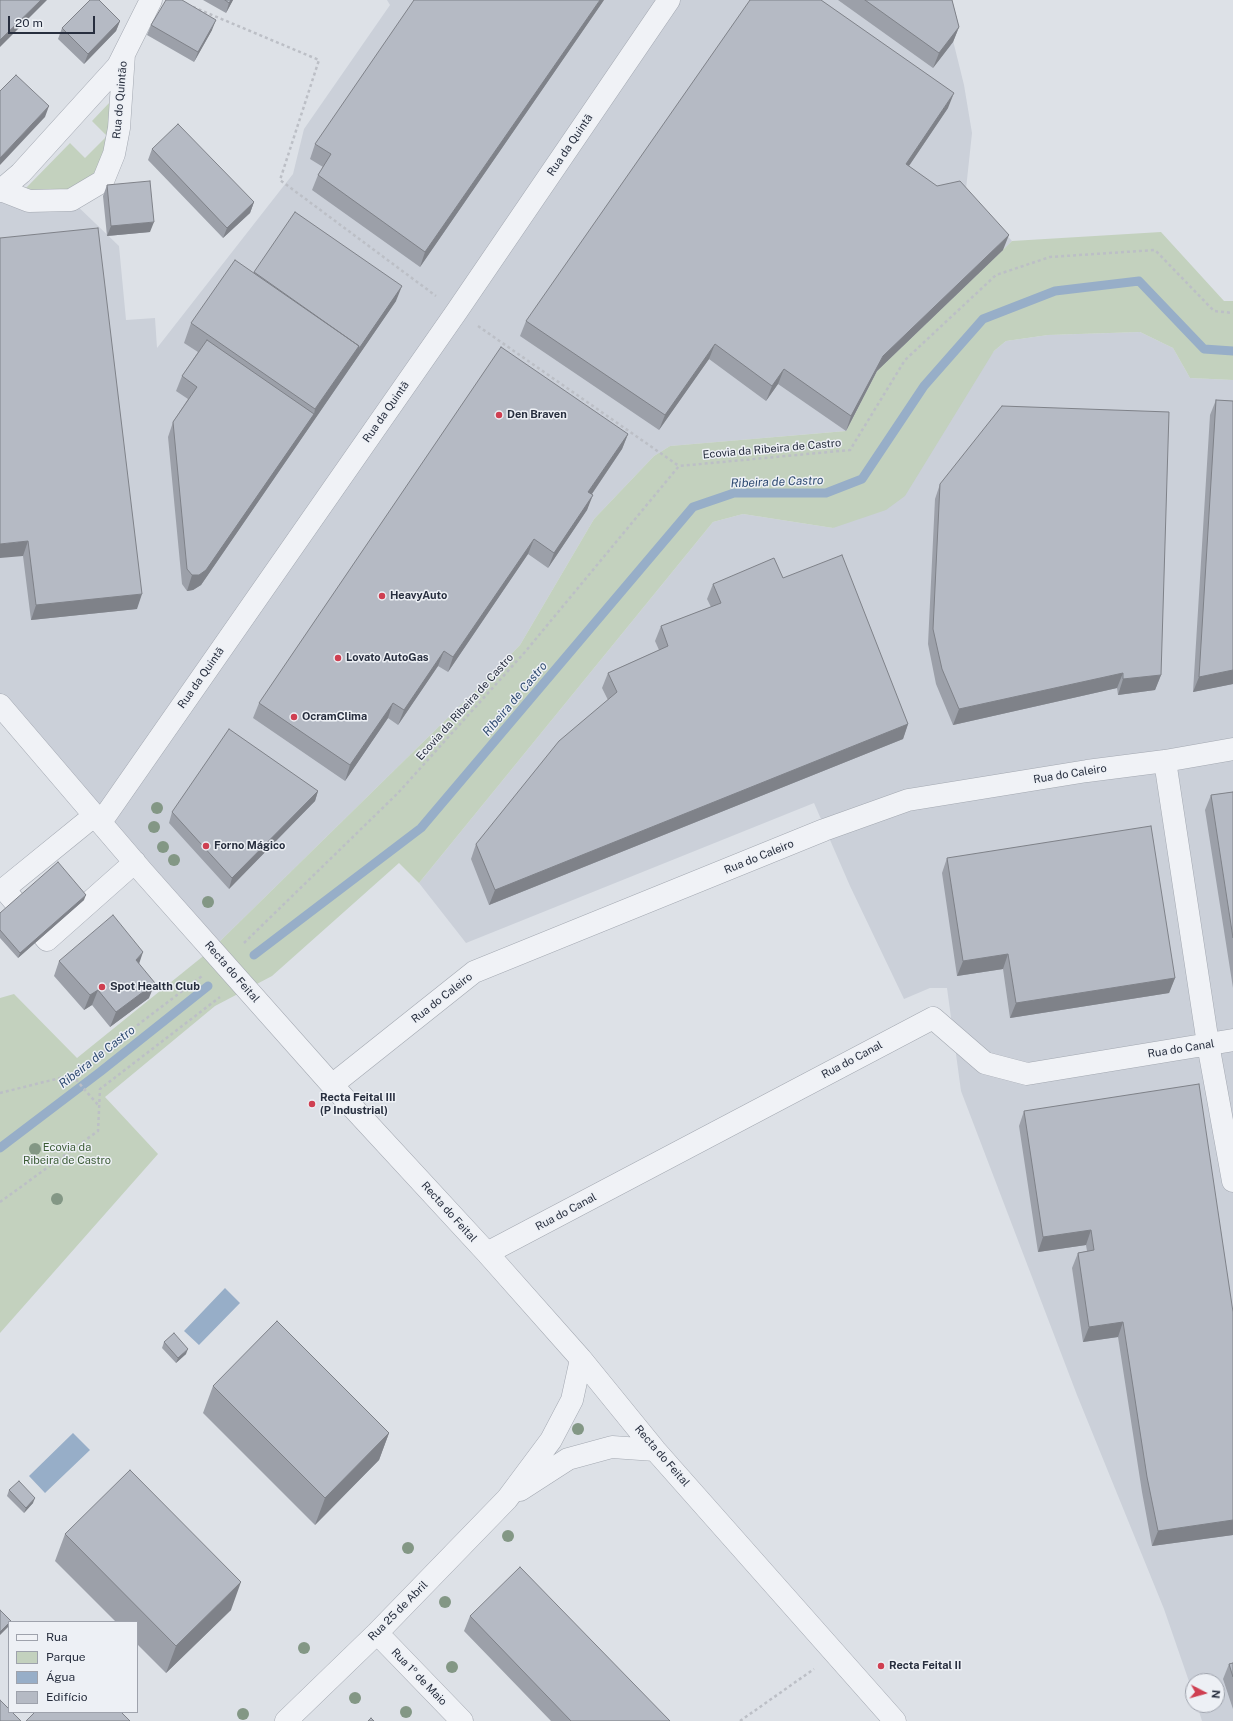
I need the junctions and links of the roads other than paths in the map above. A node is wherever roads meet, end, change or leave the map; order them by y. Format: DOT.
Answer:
graph roads {
  1 [pos="151,0"];
  2 [pos="669,0"];
  3 [pos="124,52"];
  4 [pos="1,191"];
  5 [pos="0,705"];
  6 [pos="1233,749"];
  7 [pos="1166,761"];
  8 [pos="98,819"];
  9 [pos="135,862"];
  10 [pos="1233,1040"];
  11 [pos="1208,1044"];
  12 [pos="332,1085"];
  13 [pos="1233,1181"];
  14 [pos="487,1253"];
  15 [pos="581,1359"];
  16 [pos="655,1450"];
  17 [pos="507,1499"];
  18 [pos="377,1633"];
  19 [pos="286,1721"];
  20 [pos="462,1721"];
  21 [pos="895,1721"];
  1 -- 3 [label="street, Rua do Quintão"];
  2 -- 8 [label="street, Rua da Quintã"];
  3 -- 4 [label="street, Rua do Quintão"];
  3 -- 4 [label="street, Rua do Quintão"];
  5 -- 8 [label="street, Recta do Feital"];
  6 -- 7 [label="street, Rua do Caleiro"];
  7 -- 11 [label="street"];
  7 -- 12 [label="street, Rua do Caleiro"];
  8 -- 9 [label="street, Recta do Feital"];
  8 -- 9 [label="street, Rua da Quintã"];
  9 -- 12 [label="street, Recta do Feital"];
  10 -- 11 [label="street, Rua do Canal"];
  11 -- 13 [label="street"];
  11 -- 14 [label="street, Rua do Canal"];
  12 -- 14 [label="street, Recta do Feital"];
  14 -- 15 [label="street, Recta do Feital"];
  15 -- 16 [label="street, Recta do Feital"];
  15 -- 17 [label="street, Rua 25 de Abril"];
  16 -- 17 [label="street, Rua 25 de Abril"];
  16 -- 21 [label="street, Recta do Feital"];
  17 -- 18 [label="street, Rua 25 de Abril"];
  18 -- 19 [label="street, Rua 25 de Abril"];
  18 -- 20 [label="street, Rua 1º de Maio"];
}
